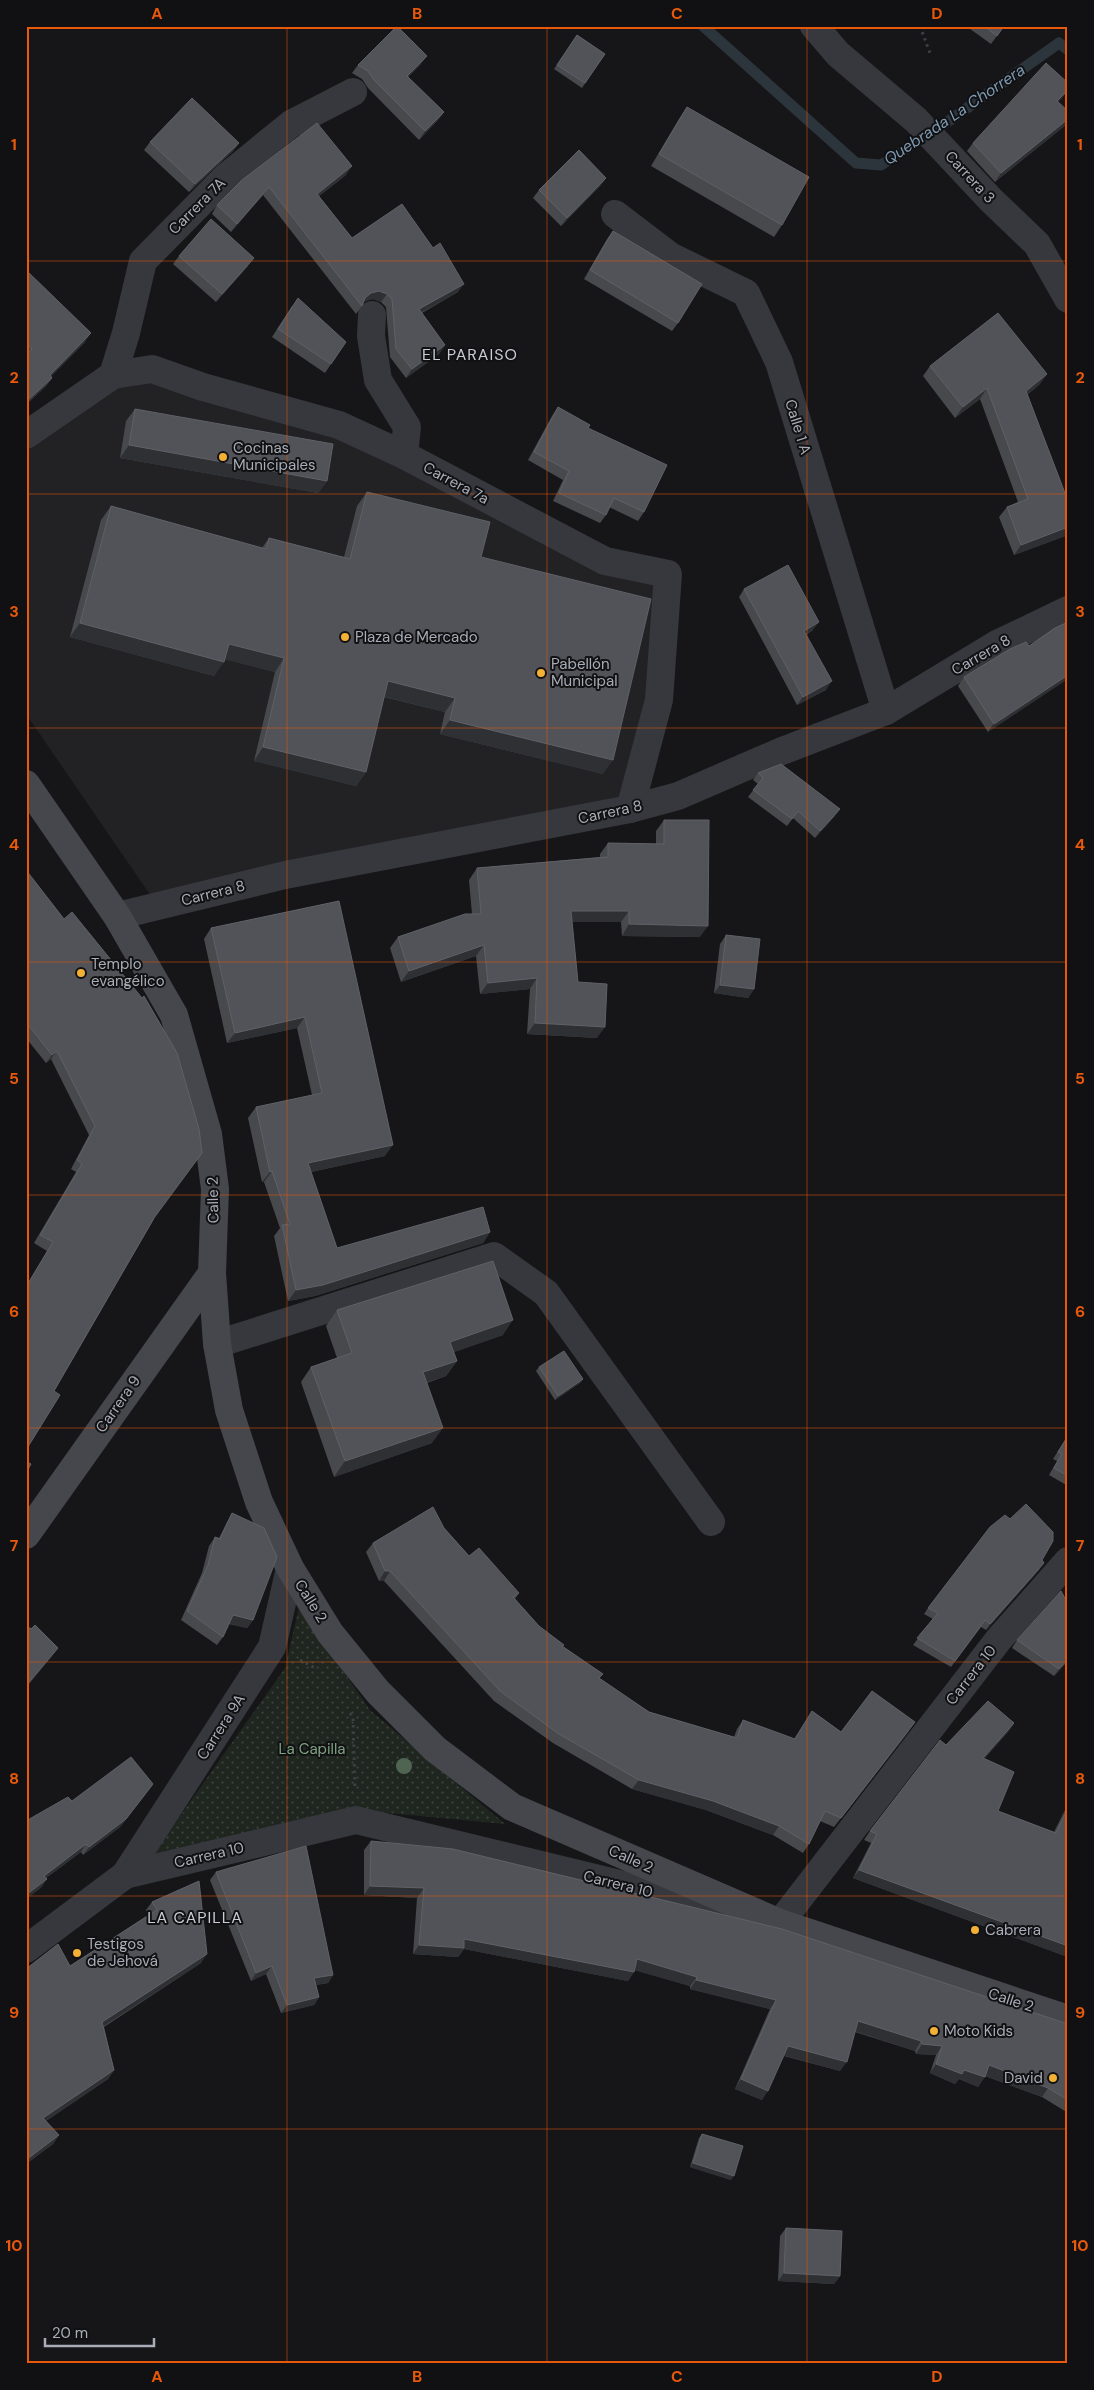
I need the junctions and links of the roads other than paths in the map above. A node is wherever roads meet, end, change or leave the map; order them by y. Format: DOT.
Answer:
graph roads {
  1 [pos="814,26"];
  2 [pos="353,92"];
  3 [pos="616,214"];
  4 [pos="1068,299"];
  5 [pos="372,315"];
  6 [pos="114,375"];
  7 [pos="26,435"];
  8 [pos="404,455"];
  9 [pos="1068,610"];
  10 [pos="886,712"];
  11 [pos="26,784"];
  12 [pos="630,809"];
  13 [pos="118,916"];
  14 [pos="212,1273"];
  15 [pos="217,1344"];
  16 [pos="711,1522"];
  17 [pos="26,1536"];
  18 [pos="290,1568"];
  19 [pos="1065,1568"];
  20 [pos="125,1875"];
  21 [pos="780,1923"];
  22 [pos="26,1949"];
  23 [pos="1068,2019"];
  1 -- 4 [label="street, Carrera 3"];
  2 -- 6 [label="street, Carrera 7A"];
  3 -- 10 [label="street, Calle 1 A"];
  5 -- 8 [label="street"];
  6 -- 7 [label="street, Carrera 7a"];
  6 -- 8 [label="street, Carrera 7a"];
  8 -- 12 [label="street, Carrera 7a"];
  9 -- 10 [label="street, Carrera 8"];
  10 -- 12 [label="street, Carrera 8"];
  11 -- 13 [label="street, Calle 2"];
  12 -- 13 [label="street, Carrera 8"];
  13 -- 14 [label="street, Calle 2"];
  14 -- 15 [label="street, Calle 2"];
  14 -- 17 [label="street, Carrera 9"];
  15 -- 16 [label="street"];
  15 -- 18 [label="street, Calle 2"];
  18 -- 20 [label="street, Carrera 9A"];
  18 -- 21 [label="street, Calle 2"];
  19 -- 21 [label="street, Carrera 10"];
  20 -- 21 [label="street, Carrera 10"];
  20 -- 22 [label="street, Carrera 10"];
  21 -- 23 [label="street, Calle 2"];
}
